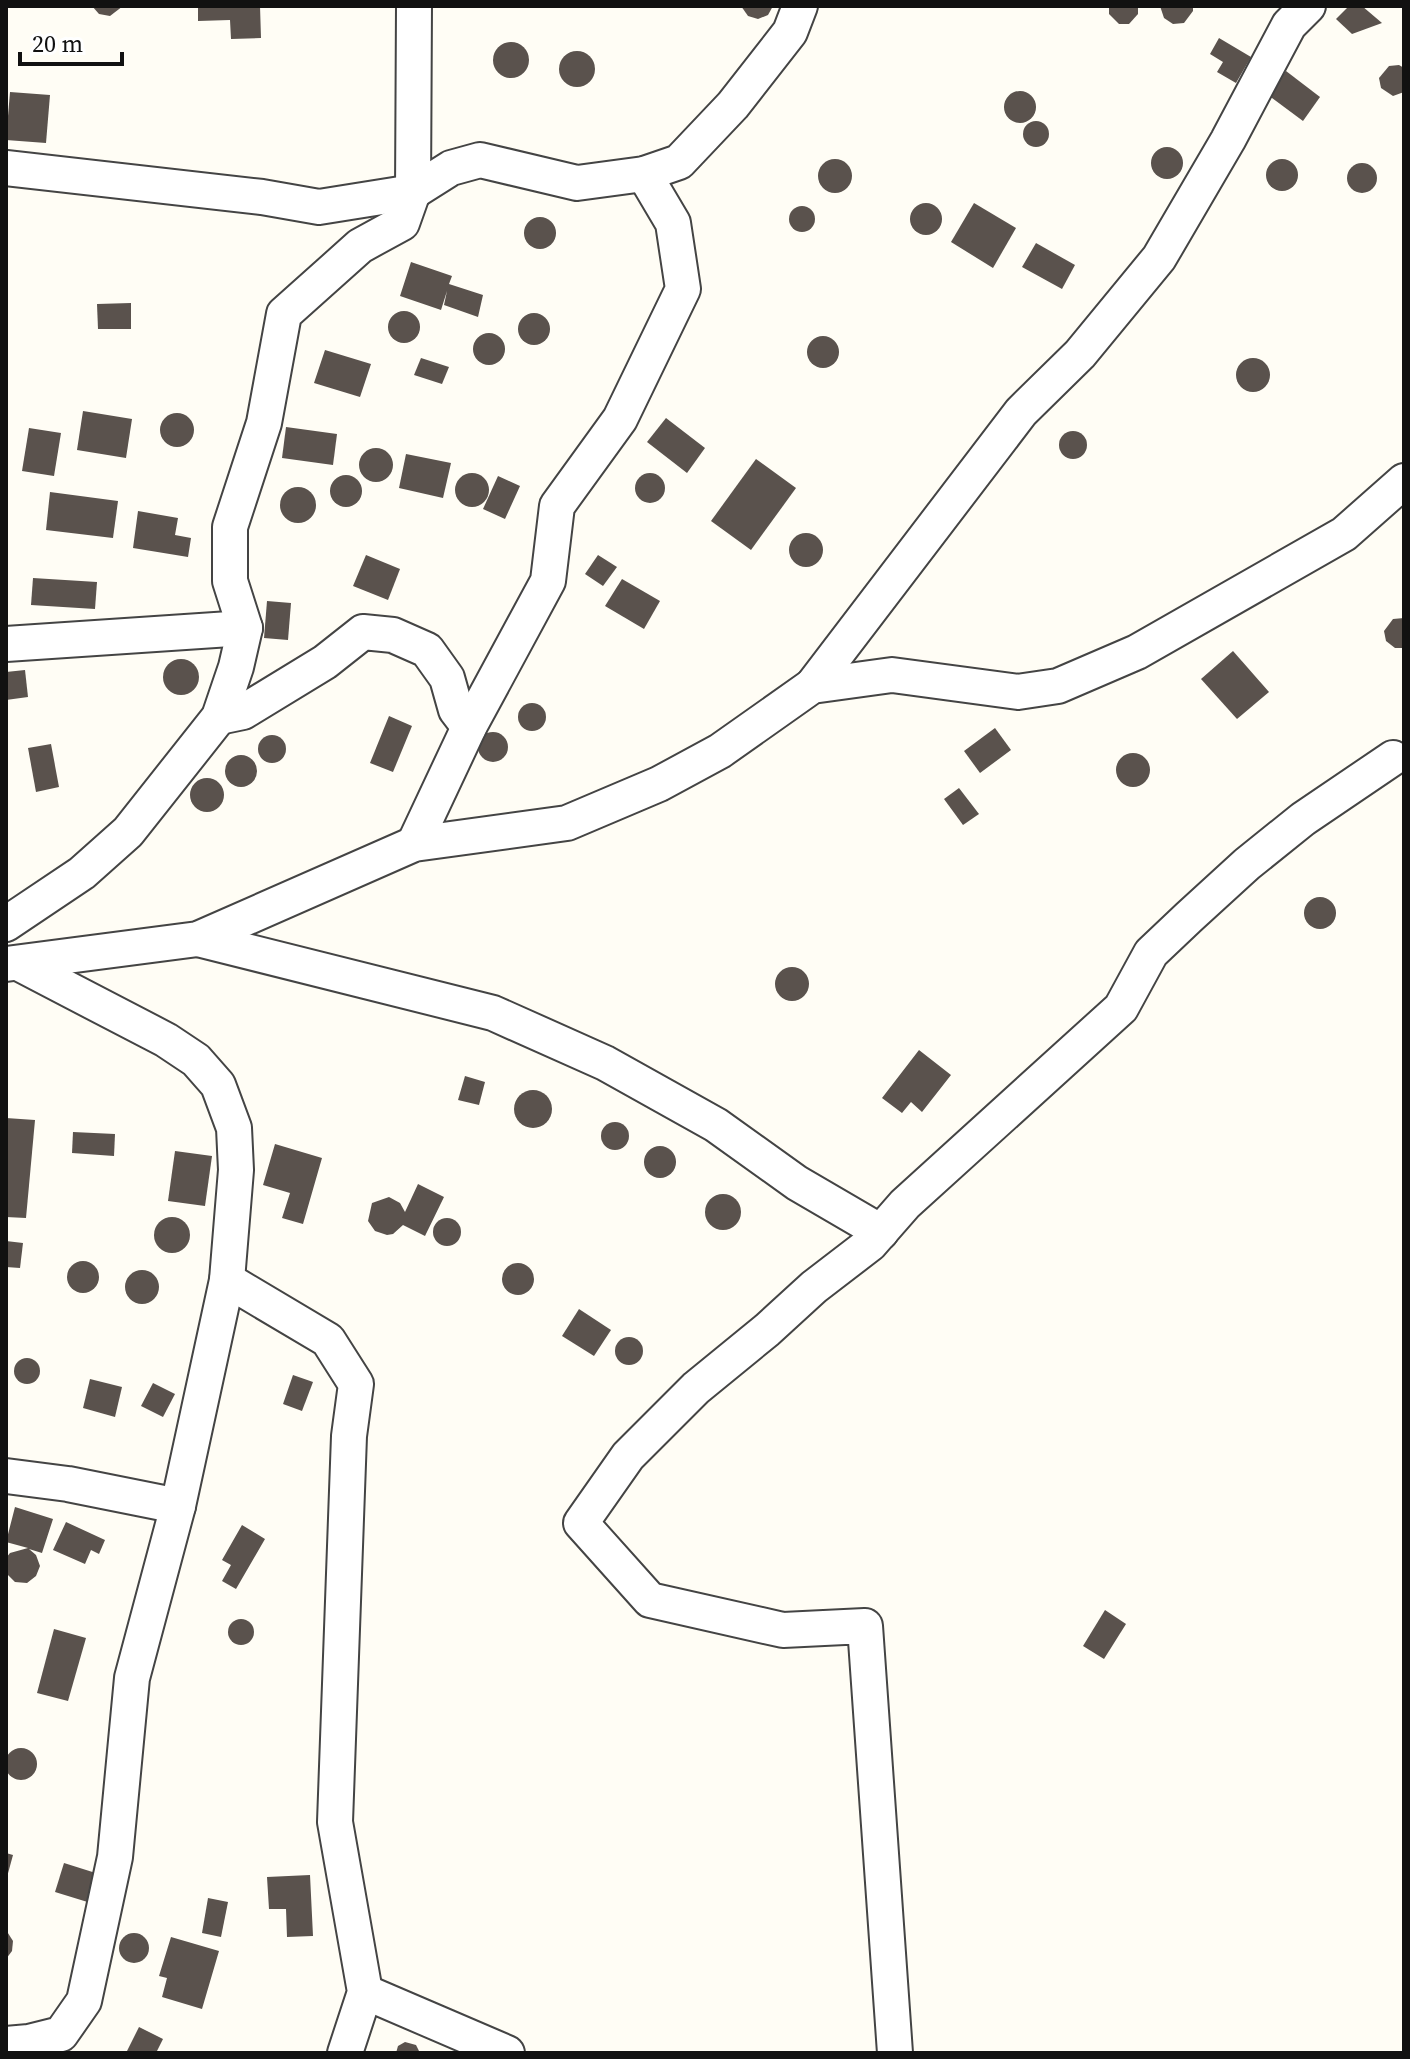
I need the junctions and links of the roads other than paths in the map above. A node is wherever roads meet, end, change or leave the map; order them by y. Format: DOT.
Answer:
graph roads {
  1 [pos="414,6"];
  2 [pos="800,6"];
  3 [pos="1308,6"];
  4 [pos="6,168"];
  5 [pos="644,174"];
  6 [pos="413,192"];
  7 [pos="1404,481"];
  8 [pos="245,628"];
  9 [pos="6,644"];
  10 [pos="812,686"];
  11 [pos="219,717"];
  12 [pos="469,727"];
  13 [pos="1393,758"];
  14 [pos="414,844"];
  15 [pos="6,924"];
  16 [pos="198,939"];
  17 [pos="13,964"];
  18 [pos="881,1232"];
  19 [pos="227,1280"];
  20 [pos="6,1476"];
  21 [pos="178,1506"];
  22 [pos="365,1992"];
  23 [pos="6,2044"];
  24 [pos="345,2053"];
  25 [pos="507,2053"];
  26 [pos="895,2053"];
  1 -- 6 [label="street"];
  2 -- 5 [label="street"];
  3 -- 10 [label="street"];
  4 -- 6 [label="street"];
  5 -- 6 [label="street"];
  5 -- 12 [label="street"];
  6 -- 8 [label="street"];
  7 -- 10 [label="street"];
  8 -- 9 [label="street"];
  8 -- 11 [label="street"];
  10 -- 14 [label="street"];
  11 -- 12 [label="street"];
  11 -- 15 [label="street"];
  12 -- 14 [label="street"];
  13 -- 18 [label="street"];
  14 -- 16 [label="street"];
  16 -- 17 [label="street"];
  16 -- 18 [label="street"];
  17 -- 19 [label="street"];
  18 -- 26 [label="street"];
  19 -- 21 [label="street"];
  19 -- 22 [label="street"];
  20 -- 21 [label="street"];
  21 -- 23 [label="street"];
  22 -- 24 [label="street"];
  22 -- 25 [label="street"];
}
